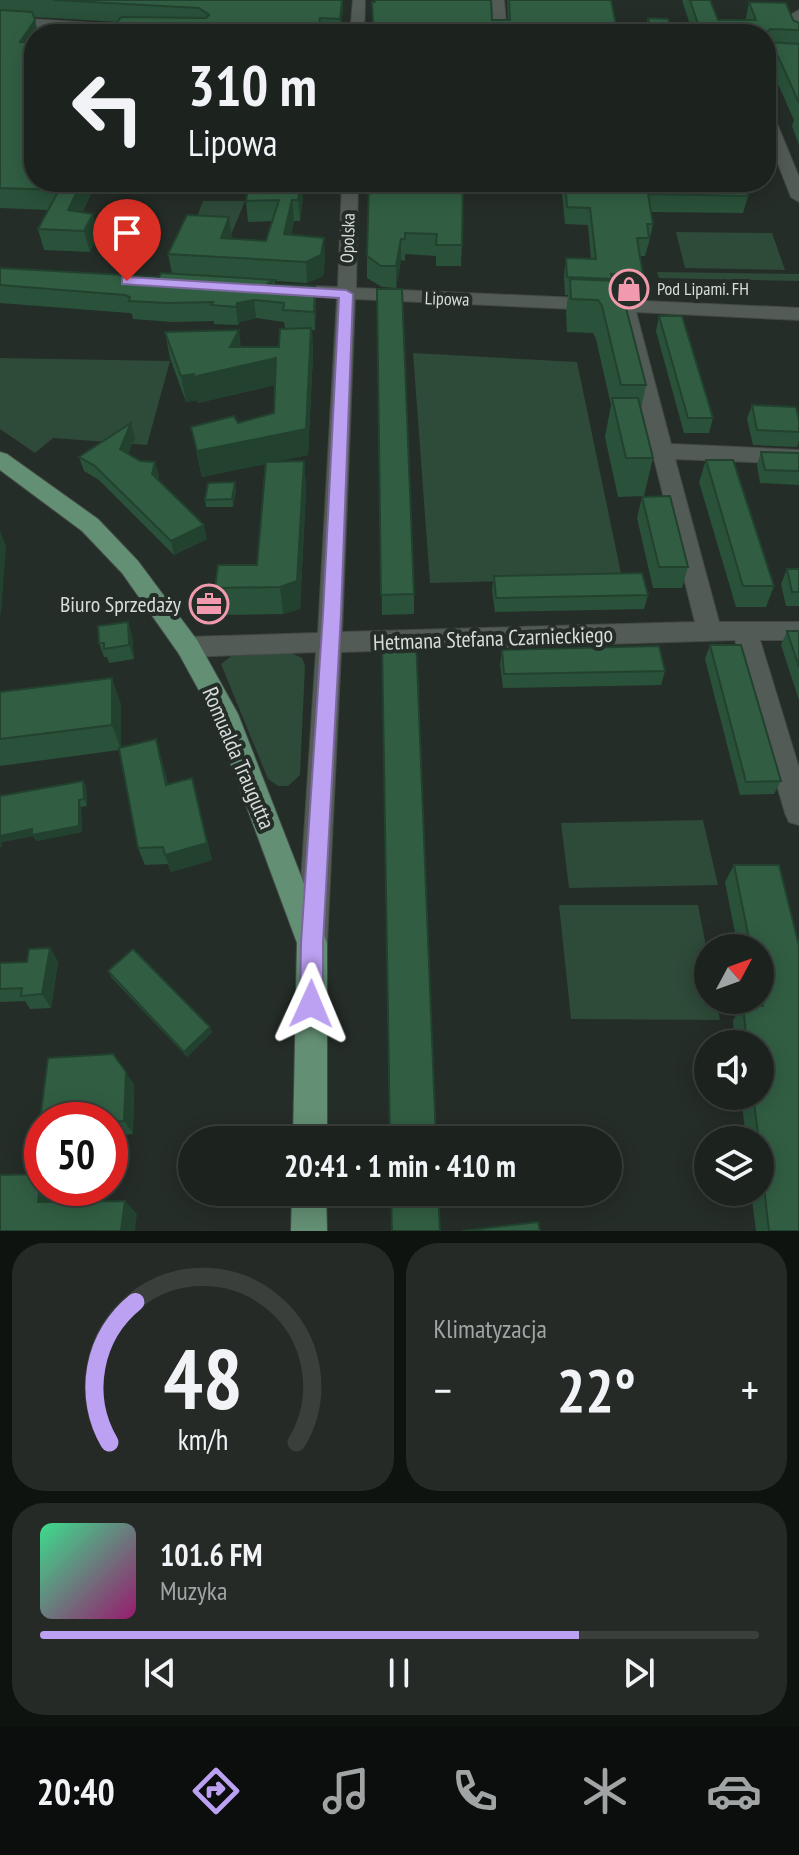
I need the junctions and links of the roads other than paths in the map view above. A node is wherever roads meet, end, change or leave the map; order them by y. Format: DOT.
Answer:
graph roads {
  1 [pos="359,0"];
  2 [pos="498,0"];
  3 [pos="794,7"];
  4 [pos="0,21"];
  5 [pos="46,24"];
  6 [pos="358,24"];
  7 [pos="499,24"];
  8 [pos="799,35"];
  9 [pos="776,145"];
  10 [pos="350,192"];
  11 [pos="799,197"];
  12 [pos="261,289"];
  13 [pos="346,294"];
  14 [pos="625,306"];
  15 [pos="799,314"];
  16 [pos="662,451"];
  17 [pos="799,457"];
  18 [pos="0,459"];
  19 [pos="799,631"];
  20 [pos="710,632"];
  21 [pos="745,632"];
  22 [pos="331,643"];
  23 [pos="188,647"];
  24 [pos="799,813"];
  25 [pos="312,943"];
  26 [pos="310,1126"];
  27 [pos="309,1206"];
  28 [pos="309,1231"];
  1 -- 6 [label="street"];
  2 -- 7 [label="street"];
  3 -- 8 [label="street"];
  4 -- 5 [label="street"];
  9 -- 11 [label="street"];
  10 -- 13 [label="street, Opolska"];
  12 -- 13 [label="street, Lipowa"];
  13 -- 14 [label="street, Lipowa"];
  13 -- 22 [label="street, Opolska"];
  14 -- 15 [label="street, Lipowa"];
  14 -- 16 [label="street"];
  16 -- 17 [label="street"];
  16 -- 20 [label="street"];
  18 -- 23 [label="main road, Romualda Traugutta"];
  19 -- 21 [label="street, Hetmana Stefana Czarnieckiego"];
  20 -- 21 [label="street, Hetmana Stefana Czarnieckiego"];
  20 -- 22 [label="street, Hetmana Stefana Czarnieckiego"];
  21 -- 24 [label="street"];
  22 -- 23 [label="street, Hetmana Stefana Czarnieckiego"];
  22 -- 25 [label="street, Opolska"];
  23 -- 25 [label="main road, Romualda Traugutta"];
  25 -- 26 [label="main road"];
  27 -- 28 [label="main road"];
}
